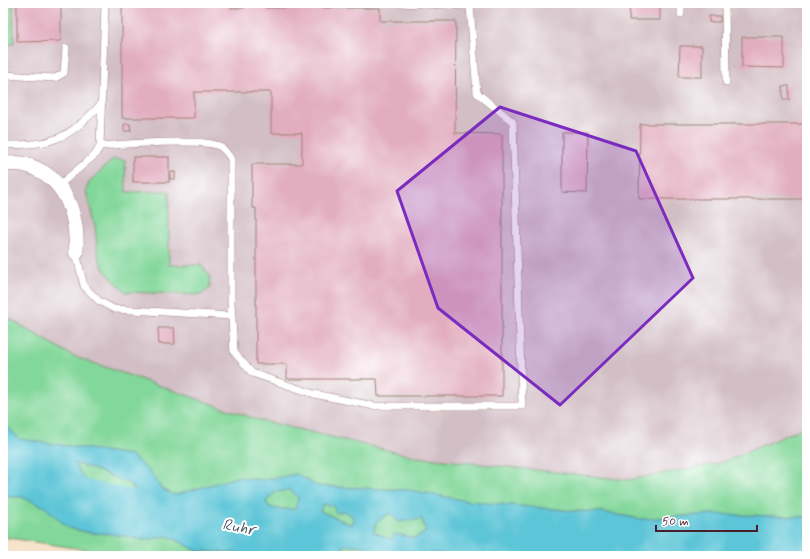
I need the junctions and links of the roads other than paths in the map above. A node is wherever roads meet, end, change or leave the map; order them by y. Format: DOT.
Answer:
graph roads {
  1 [pos="105,3"];
  2 [pos="400,3"];
  3 [pos="681,3"];
  4 [pos="725,3"];
  5 [pos="681,14"];
  6 [pos="66,48"];
  7 [pos="3,75"];
  8 [pos="726,82"];
  9 [pos="102,103"];
  10 [pos="3,144"];
  11 [pos="100,146"];
  12 [pos="3,164"];
  13 [pos="58,186"];
  14 [pos="76,252"];
  15 [pos="232,316"];
  1 -- 9 [label="lane"];
  2 -- 15 [label="lane"];
  3 -- 5 [label="lane"];
  4 -- 8 [label="lane"];
  6 -- 7 [label="lane"];
  9 -- 10 [label="lane"];
  9 -- 11 [label="lane"];
  11 -- 13 [label="lane"];
  11 -- 15 [label="lane"];
  12 -- 13 [label="street"];
  13 -- 14 [label="street"];
  14 -- 15 [label="lane"];
}
